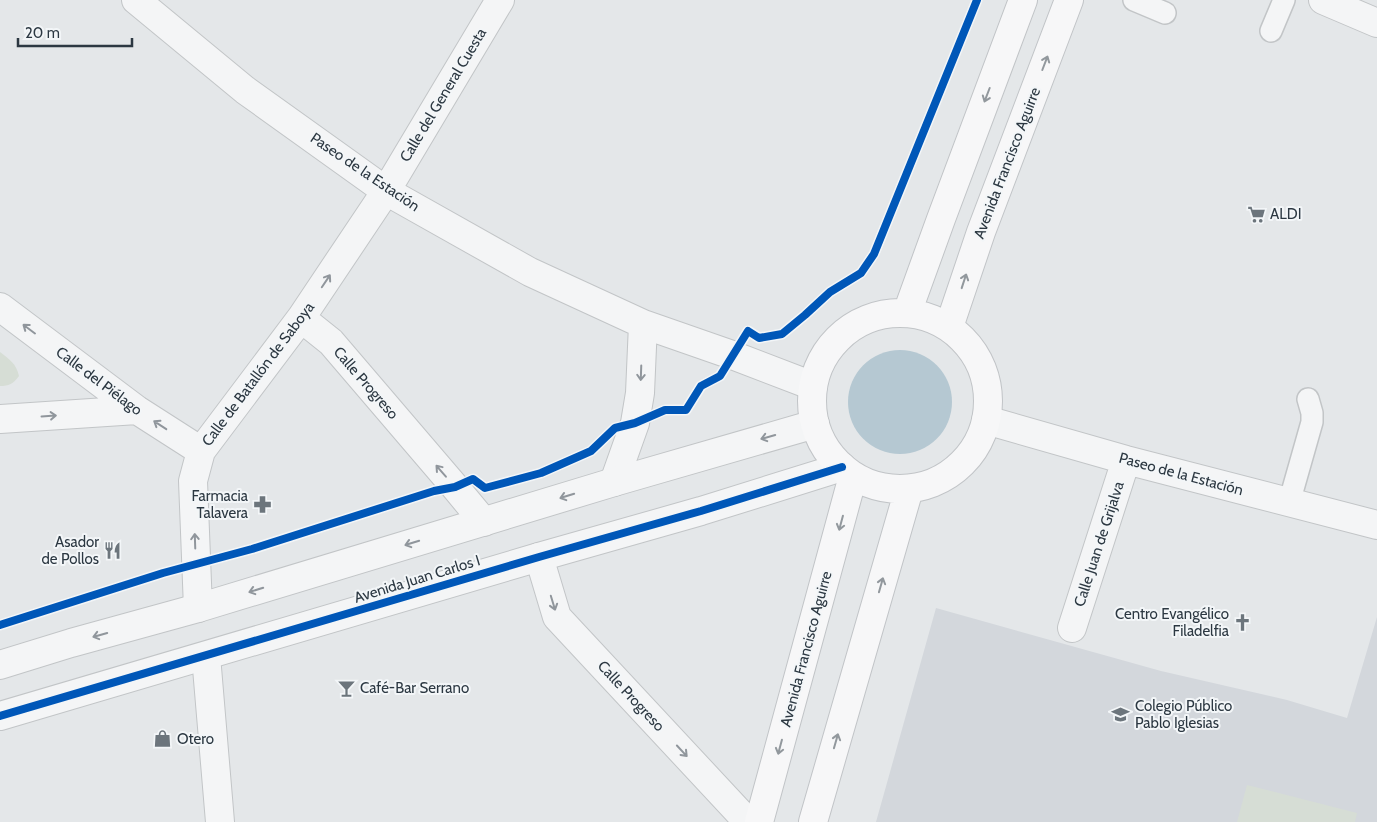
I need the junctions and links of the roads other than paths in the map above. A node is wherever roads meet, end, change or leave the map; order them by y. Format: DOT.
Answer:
graph roads {
  1 [pos="136,0"];
  2 [pos="500,0"];
  3 [pos="1023,0"];
  4 [pos="1069,0"];
  5 [pos="1134,0"];
  6 [pos="1284,0"];
  7 [pos="1323,0"];
  8 [pos="1165,13"];
  9 [pos="1377,23"];
  10 [pos="1271,31"];
  11 [pos="386,191"];
  12 [pos="0,307"];
  13 [pos="907,313"];
  14 [pos="301,318"];
  15 [pos="643,324"];
  16 [pos="949,327"];
  17 [pos="813,386"];
  18 [pos="1308,399"];
  19 [pos="137,410"];
  20 [pos="0,419"];
  21 [pos="986,420"];
  22 [pos="815,424"];
  23 [pos="201,451"];
  24 [pos="1126,460"];
  25 [pos="848,472"];
  26 [pos="614,482"];
  27 [pos="908,489"];
  28 [pos="1289,504"];
  29 [pos="484,522"];
  30 [pos="1377,526"];
  31 [pos="539,557"];
  32 [pos="198,608"];
  33 [pos="1072,628"];
  34 [pos="206,656"];
  35 [pos="0,665"];
  36 [pos="0,716"];
  37 [pos="220,822"];
  38 [pos="748,822"];
  39 [pos="759,822"];
  40 [pos="813,822"];
  1 -- 11 [label="street, Paseo de la Estación"];
  2 -- 11 [label="street, Calle del General Cuesta"];
  3 -- 13 [label="main road, one-way"];
  16 -- 4 [label="main road, Avenida Francisco Aguirre, one-way"];
  5 -- 8 [label="lane"];
  6 -- 10 [label="lane"];
  7 -- 9 [label="street"];
  14 -- 11 [label="street, Calle de Batallón de Saboya, one-way"];
  11 -- 15 [label="street, Paseo de la Estación"];
  19 -- 12 [label="street, Calle del Piélago, one-way"];
  13 -- 16 [label="main road"];
  13 -- 17 [label="main road"];
  14 -- 23 [label="street, Calle de Batallón de Saboya"];
  29 -- 14 [label="street, Calle Progreso, one-way"];
  15 -- 17 [label="street, Paseo de la Estación"];
  15 -- 26 [label="street, one-way"];
  16 -- 21 [label="main road"];
  17 -- 22 [label="main road"];
  18 -- 28 [label="lane"];
  20 -- 19 [label="street, one-way"];
  23 -- 19 [label="street, Calle del Piélago, one-way"];
  21 -- 24 [label="street, Paseo de la Estación"];
  21 -- 27 [label="main road"];
  22 -- 25 [label="main road"];
  22 -- 26 [label="street, one-way"];
  32 -- 23 [label="street, Calle de Batallón de Saboya, one-way"];
  24 -- 28 [label="street, Paseo de la Estación"];
  24 -- 33 [label="street, Calle Juan de Grijalva"];
  25 -- 27 [label="main road"];
  25 -- 31 [label="street, Avenida Juan Carlos I"];
  25 -- 39 [label="main road, Avenida Francisco Aguirre, one-way"];
  26 -- 29 [label="street, one-way"];
  40 -- 27 [label="main road, one-way"];
  28 -- 30 [label="street, Paseo de la Estación"];
  29 -- 32 [label="street, one-way"];
  31 -- 34 [label="street, Avenida Juan Carlos I"];
  31 -- 38 [label="street, Calle Progreso, one-way"];
  32 -- 35 [label="street, one-way"];
  34 -- 36 [label="street, Avenida Juan Carlos I"];
  34 -- 37 [label="street"];
}
